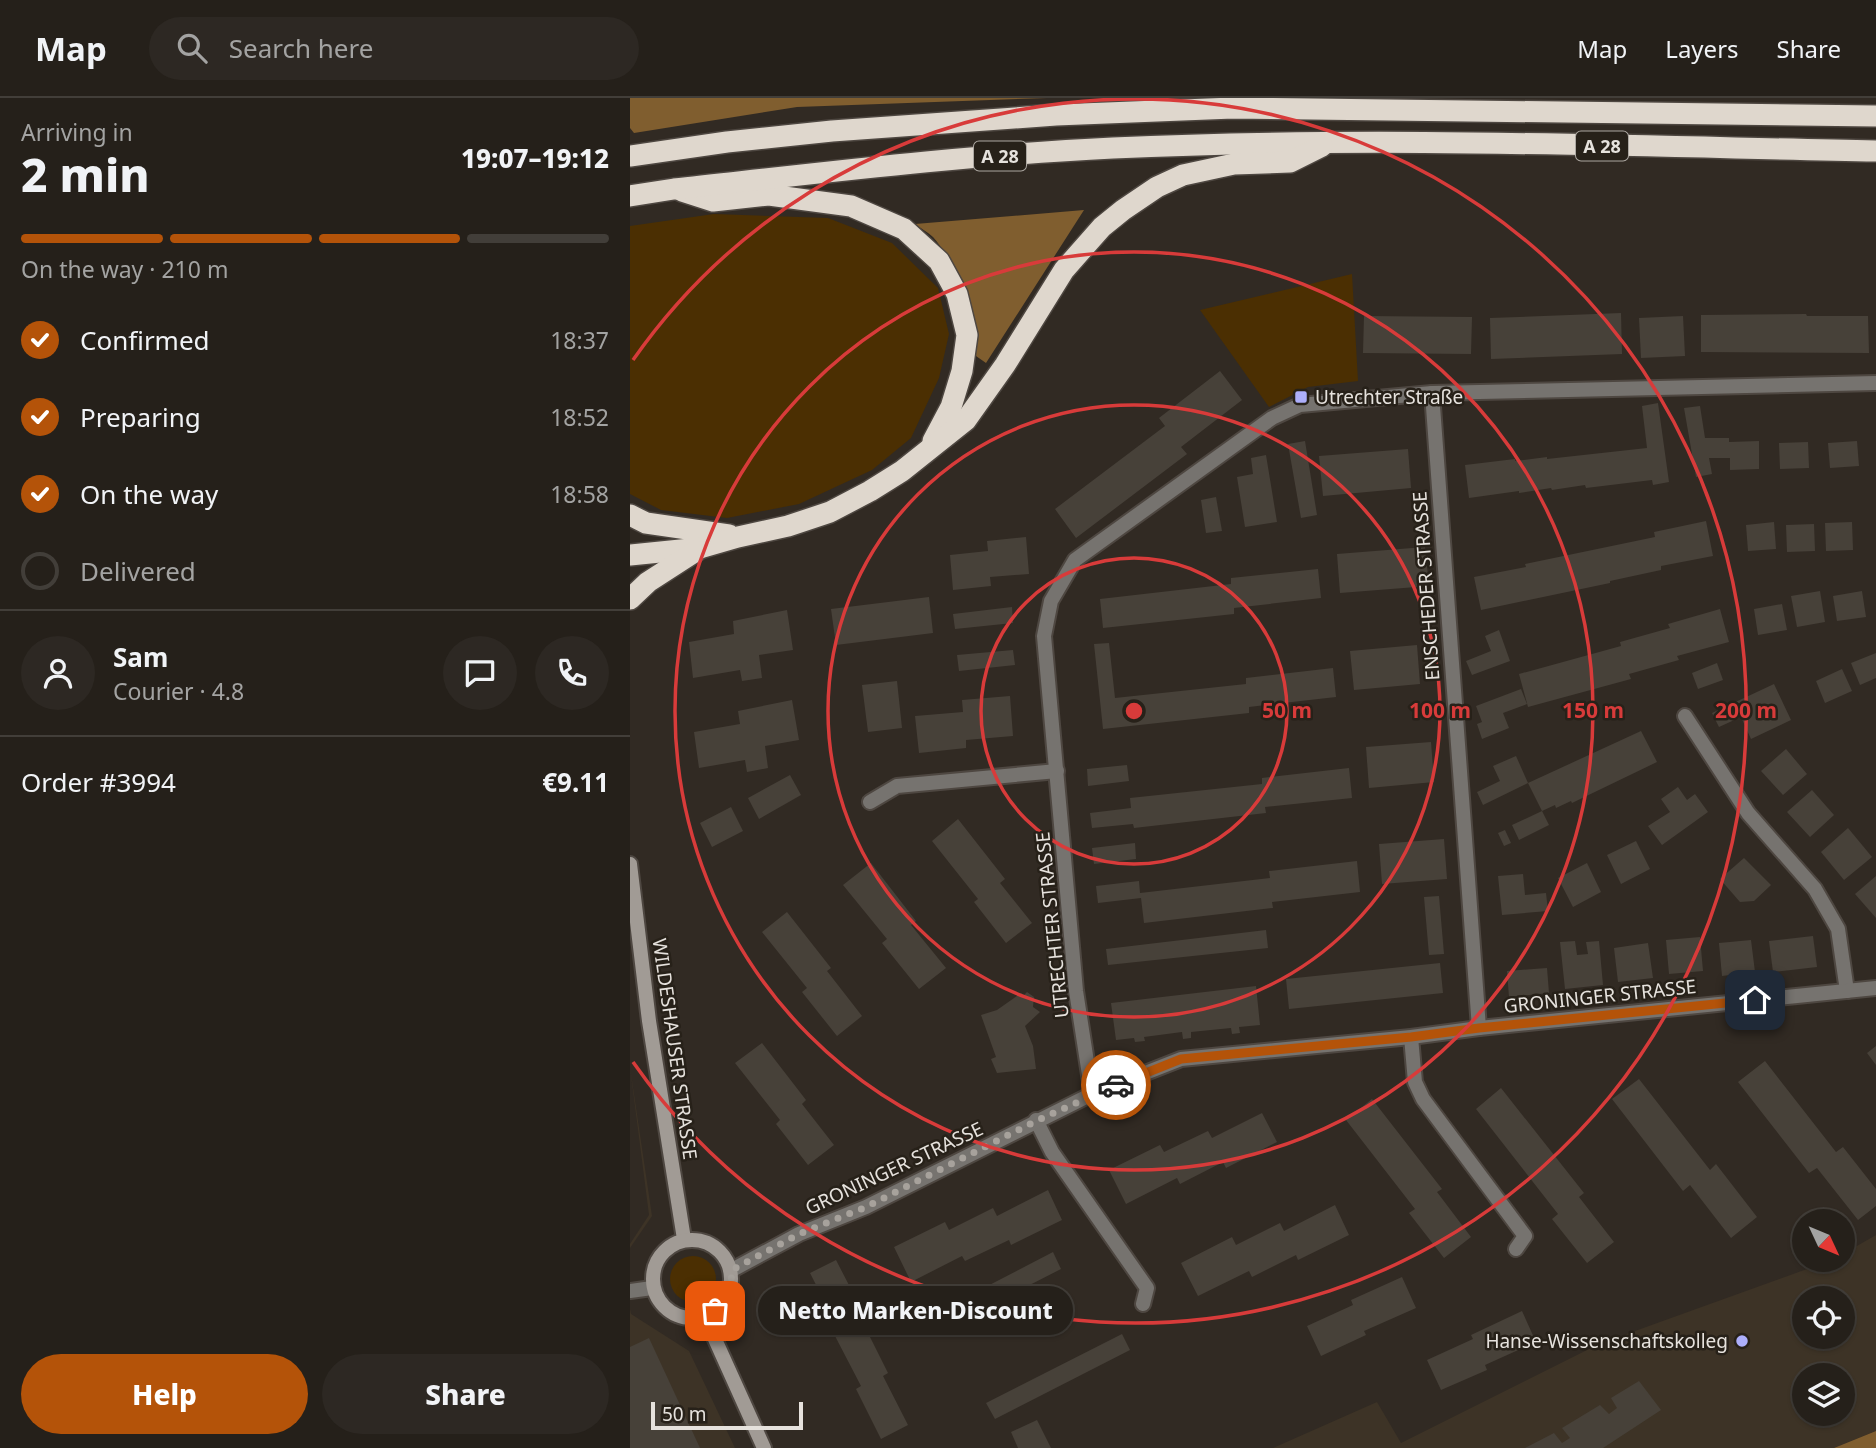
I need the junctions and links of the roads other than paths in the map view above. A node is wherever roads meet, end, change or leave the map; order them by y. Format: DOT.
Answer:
graph roads {
  1 [pos="1876,116"];
  2 [pos="1327,144"];
  3 [pos="1876,151"];
  4 [pos="630,156"];
  5 [pos="674,189"];
  6 [pos="630,196"];
  7 [pos="1876,383"];
  8 [pos="1432,393"];
  9 [pos="927,451"];
  10 [pos="630,515"];
  11 [pos="738,537"];
  12 [pos="700,548"];
  13 [pos="630,555"];
  14 [pos="630,599"];
  15 [pos="1685,716"];
  16 [pos="1057,771"];
  17 [pos="870,803"];
  18 [pos="630,864"];
  19 [pos="1876,988"];
  20 [pos="1847,991"];
  21 [pos="1479,1028"];
  22 [pos="1411,1037"];
  23 [pos="1092,1094"];
  24 [pos="1036,1121"];
  25 [pos="684,1239"];
  26 [pos="1516,1249"];
  27 [pos="732,1270"];
  28 [pos="652,1288"];
  29 [pos="630,1291"];
  30 [pos="1143,1304"];
  31 [pos="705,1317"];
  32 [pos="764,1448"];
  1 -- 4 [label="highway, A 28"];
  2 -- 3 [label="highway, A 28"];
  2 -- 5 [label="highway, A 28"];
  2 -- 9 [label="highway"];
  5 -- 6 [label="highway, A 28"];
  5 -- 9 [label="highway"];
  7 -- 8 [label="street, UTRECHTER STRASSE"];
  8 -- 16 [label="street, UTRECHTER STRASSE"];
  8 -- 21 [label="street, ENSCHEDER STRASSE"];
  9 -- 11 [label="highway"];
  10 -- 11 [label="highway"];
  11 -- 12 [label="highway"];
  12 -- 13 [label="highway"];
  12 -- 14 [label="highway"];
  15 -- 20 [label="street"];
  16 -- 17 [label="street"];
  16 -- 23 [label="street, UTRECHTER STRASSE"];
  18 -- 25 [label="main road, WILDESHAUSER STRASSE"];
  19 -- 20 [label="street, GRONINGER STRASSE"];
  20 -- 21 [label="street, GRONINGER STRASSE"];
  21 -- 22 [label="street, GRONINGER STRASSE"];
  22 -- 23 [label="street, GRONINGER STRASSE"];
  22 -- 26 [label="street"];
  23 -- 24 [label="street, GRONINGER STRASSE"];
  24 -- 27 [label="street, GRONINGER STRASSE"];
  24 -- 30 [label="street"];
  25 -- 27 [label="main road"];
  25 -- 28 [label="main road"];
  27 -- 31 [label="main road"];
  28 -- 29 [label="street"];
  28 -- 31 [label="main road"];
  31 -- 32 [label="main road"];
}
